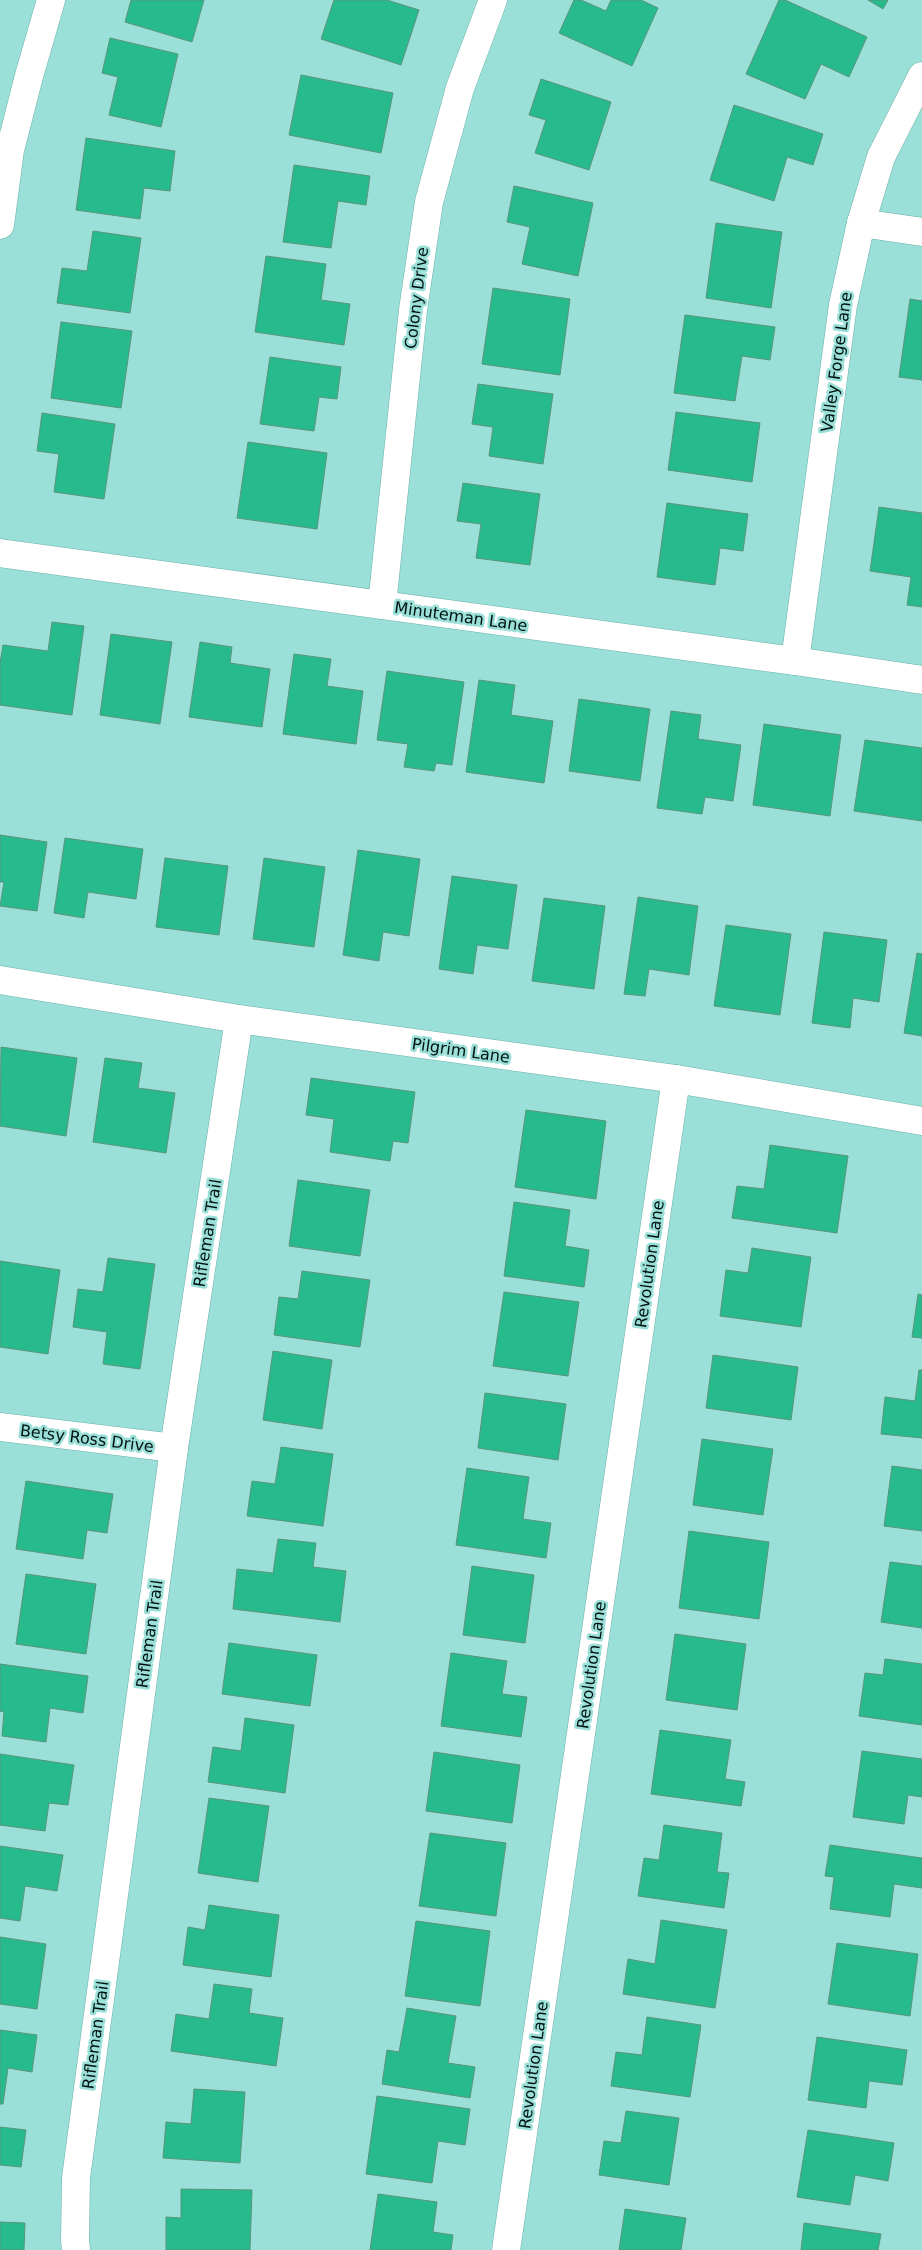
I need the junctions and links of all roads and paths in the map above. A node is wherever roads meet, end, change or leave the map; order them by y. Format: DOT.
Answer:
graph roads {
  1 [pos="51,0"];
  2 [pos="493,0"];
  3 [pos="922,76"];
  4 [pos="861,223"];
  5 [pos="0,225"];
  6 [pos="922,232"];
  7 [pos="0,553"];
  8 [pos="382,605"];
  9 [pos="794,661"];
  10 [pos="922,680"];
  11 [pos="0,980"];
  12 [pos="239,1019"];
  13 [pos="676,1079"];
  14 [pos="922,1120"];
  15 [pos="0,1427"];
  16 [pos="174,1448"];
  17 [pos="76,2250"];
  18 [pos="506,2250"];
  1 -- 5 [label="street"];
  2 -- 8 [label="street, Colony Drive"];
  3 -- 4 [label="street, Valley Forge Lane"];
  4 -- 6 [label="street"];
  4 -- 9 [label="street, Valley Forge Lane"];
  7 -- 8 [label="street, Minuteman Lane"];
  8 -- 9 [label="street, Minuteman Lane"];
  9 -- 10 [label="street, Minuteman Lane"];
  11 -- 12 [label="street, Pilgrim Lane"];
  12 -- 13 [label="street, Pilgrim Lane"];
  12 -- 16 [label="street, Rifleman Trail"];
  13 -- 14 [label="street, Pilgrim Lane"];
  13 -- 18 [label="street, Revolution Lane"];
  15 -- 16 [label="street, Betsy Ross Drive"];
  16 -- 17 [label="street, Rifleman Trail"];
}
